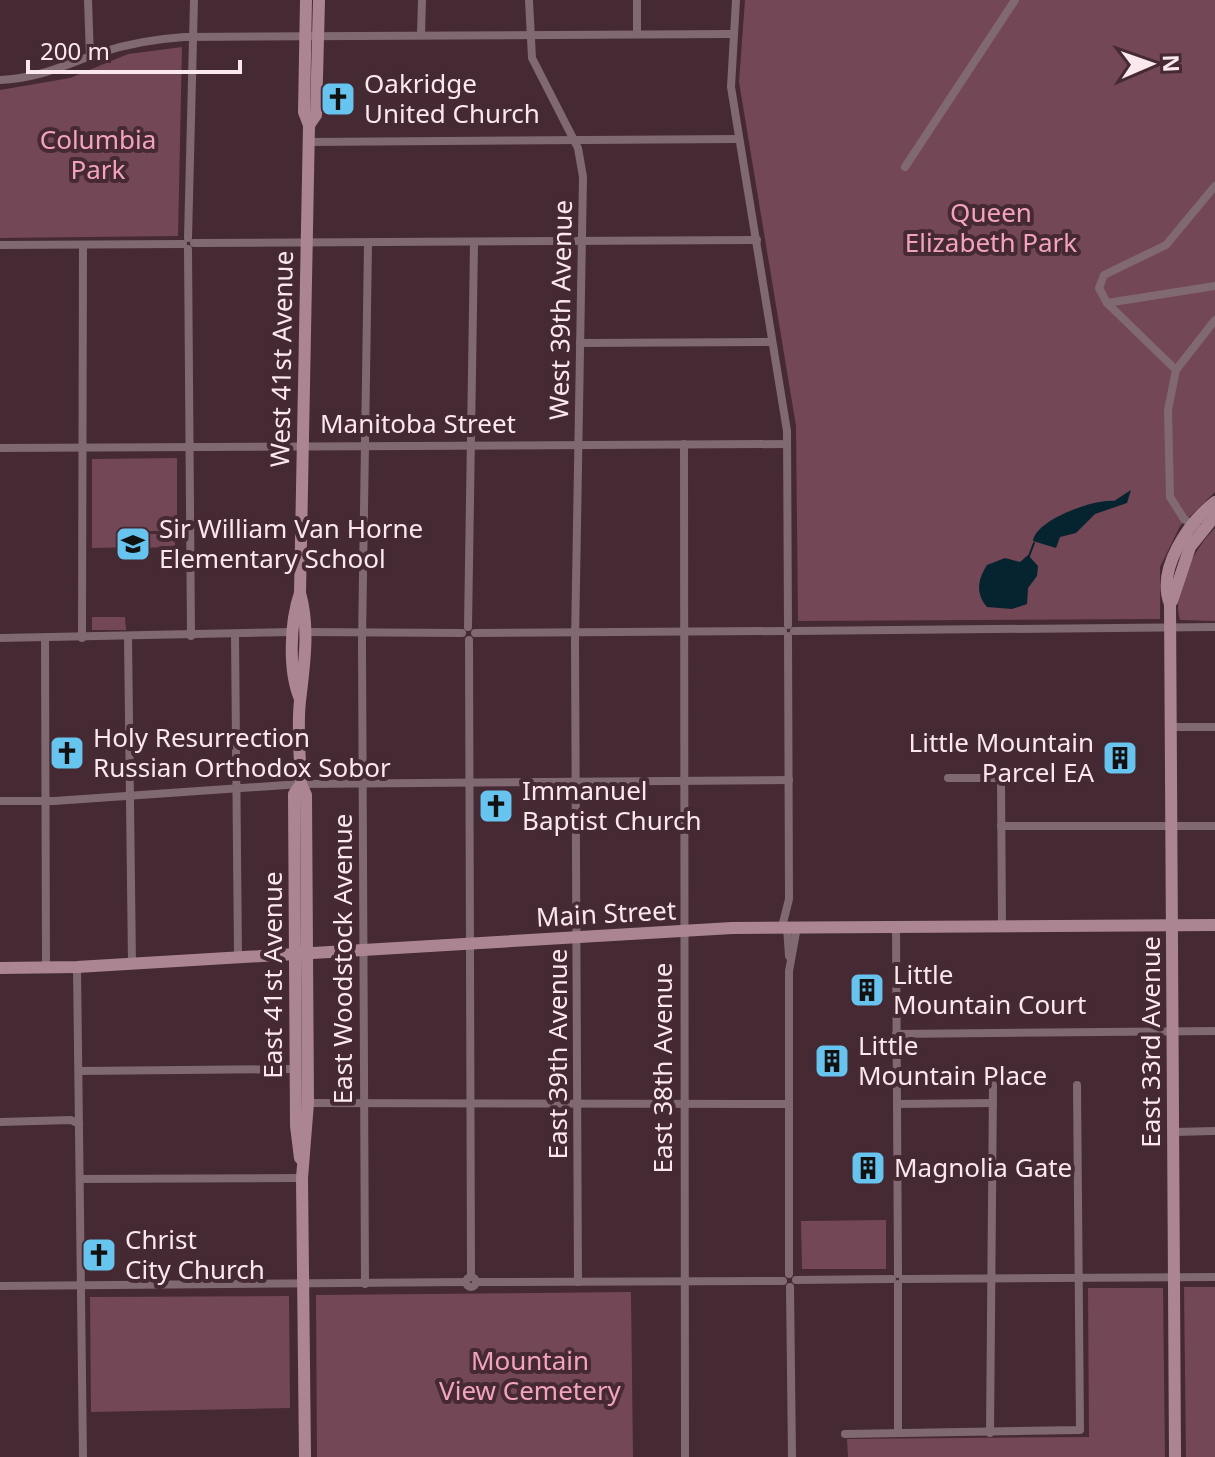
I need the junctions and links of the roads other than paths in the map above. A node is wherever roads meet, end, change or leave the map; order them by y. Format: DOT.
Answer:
graph roads {
  1 [pos="88,0"];
  2 [pos="194,0"];
  3 [pos="306,0"];
  4 [pos="319,0"];
  5 [pos="422,0"];
  6 [pos="529,0"];
  7 [pos="637,0"];
  8 [pos="736,0"];
  9 [pos="1015,0"];
  10 [pos="529,34"];
  11 [pos="637,34"];
  12 [pos="733,34"];
  13 [pos="421,35"];
  14 [pos="312,36"];
  15 [pos="193,37"];
  16 [pos="90,57"];
  17 [pos="0,80"];
  18 [pos="739,139"];
  19 [pos="574,140"];
  20 [pos="308,142"];
  21 [pos="905,167"];
  22 [pos="1215,186"];
  23 [pos="757,240"];
  24 [pos="582,241"];
  25 [pos="306,243"];
  26 [pos="188,244"];
  27 [pos="368,244"];
  28 [pos="474,244"];
  29 [pos="0,245"];
  30 [pos="83,245"];
  31 [pos="1215,286"];
  32 [pos="1107,303"];
  33 [pos="1215,320"];
  34 [pos="772,342"];
  35 [pos="580,343"];
  36 [pos="1176,370"];
  37 [pos="579,443"];
  38 [pos="366,444"];
  39 [pos="472,444"];
  40 [pos="684,444"];
  41 [pos="787,444"];
  42 [pos="302,445"];
  43 [pos="189,446"];
  44 [pos="0,448"];
  45 [pos="80,448"];
  46 [pos="1215,502"];
  47 [pos="1215,516"];
  48 [pos="1196,528"];
  49 [pos="1215,627"];
  50 [pos="1170,628"];
  51 [pos="788,631"];
  52 [pos="575,632"];
  53 [pos="682,632"];
  54 [pos="469,633"];
  55 [pos="362,634"];
  56 [pos="235,635"];
  57 [pos="299,635"];
  58 [pos="191,636"];
  59 [pos="128,637"];
  60 [pos="0,638"];
  61 [pos="45,638"];
  62 [pos="82,638"];
  63 [pos="1171,727"];
  64 [pos="1215,727"];
  65 [pos="948,778"];
  66 [pos="789,780"];
  67 [pos="682,781"];
  68 [pos="470,783"];
  69 [pos="576,783"];
  70 [pos="301,784"];
  71 [pos="363,784"];
  72 [pos="236,788"];
  73 [pos="130,795"];
  74 [pos="0,801"];
  75 [pos="46,801"];
  76 [pos="1001,826"];
  77 [pos="1215,826"];
  78 [pos="1171,827"];
  79 [pos="1002,925"];
  80 [pos="1215,925"];
  81 [pos="896,926"];
  82 [pos="1172,926"];
  83 [pos="789,927"];
  84 [pos="683,931"];
  85 [pos="577,938"];
  86 [pos="469,944"];
  87 [pos="363,950"];
  88 [pos="301,953"];
  89 [pos="238,957"];
  90 [pos="132,964"];
  91 [pos="77,967"];
  92 [pos="0,968"];
  93 [pos="46,968"];
  94 [pos="1172,1031"];
  95 [pos="1215,1031"];
  96 [pos="896,1034"];
  97 [pos="296,1069"];
  98 [pos="79,1071"];
  99 [pos="993,1085"];
  100 [pos="1077,1085"];
  101 [pos="471,1102"];
  102 [pos="308,1103"];
  103 [pos="364,1103"];
  104 [pos="993,1103"];
  105 [pos="578,1104"];
  106 [pos="789,1104"];
  107 [pos="897,1104"];
  108 [pos="684,1105"];
  109 [pos="0,1122"];
  110 [pos="79,1124"];
  111 [pos="1215,1131"];
  112 [pos="1173,1132"];
  113 [pos="302,1172"];
  114 [pos="80,1179"];
  115 [pos="1080,1277"];
  116 [pos="1174,1277"];
  117 [pos="1215,1277"];
  118 [pos="991,1278"];
  119 [pos="898,1279"];
  120 [pos="471,1280"];
  121 [pos="790,1280"];
  122 [pos="684,1281"];
  123 [pos="578,1282"];
  124 [pos="365,1284"];
  125 [pos="303,1285"];
  126 [pos="0,1286"];
  127 [pos="81,1286"];
  128 [pos="898,1433"];
  129 [pos="990,1433"];
  130 [pos="845,1434"];
  131 [pos="83,1457"];
  132 [pos="305,1457"];
  133 [pos="685,1457"];
  134 [pos="792,1457"];
  135 [pos="1175,1457"];
  1 -- 16 [label="street"];
  2 -- 15 [label="street"];
  3 -- 14 [label="main road, West 41st Avenue"];
  4 -- 14 [label="main road, West 41st Avenue"];
  5 -- 13 [label="street"];
  6 -- 10 [label="street, West 39th Avenue"];
  7 -- 11 [label="street"];
  8 -- 12 [label="street"];
  9 -- 21 [label="street"];
  10 -- 11 [label="street"];
  10 -- 13 [label="street"];
  10 -- 19 [label="street, West 39th Avenue"];
  11 -- 12 [label="street"];
  12 -- 18 [label="street"];
  13 -- 14 [label="street"];
  14 -- 15 [label="street"];
  14 -- 20 [label="main road, West 41st Avenue"];
  15 -- 16 [label="street"];
  15 -- 26 [label="street"];
  16 -- 17 [label="street"];
  18 -- 19 [label="street"];
  18 -- 23 [label="street"];
  19 -- 20 [label="street"];
  19 -- 24 [label="street, West 39th Avenue"];
  20 -- 25 [label="main road, West 41st Avenue"];
  22 -- 32 [label="street"];
  23 -- 24 [label="street"];
  23 -- 34 [label="street"];
  24 -- 28 [label="street"];
  24 -- 35 [label="street, West 39th Avenue"];
  25 -- 26 [label="street"];
  25 -- 27 [label="street"];
  25 -- 42 [label="main road, West 41st Avenue"];
  26 -- 30 [label="street"];
  26 -- 43 [label="street"];
  27 -- 28 [label="street"];
  27 -- 38 [label="street, East Woodstock Avenue"];
  28 -- 39 [label="street"];
  29 -- 30 [label="street"];
  30 -- 45 [label="street"];
  31 -- 32 [label="street"];
  32 -- 36 [label="street"];
  33 -- 36 [label="street"];
  34 -- 35 [label="street"];
  34 -- 41 [label="street"];
  35 -- 37 [label="street, West 39th Avenue"];
  36 -- 48 [label="street"];
  37 -- 39 [label="street, Manitoba Street"];
  37 -- 40 [label="street, Manitoba Street"];
  37 -- 52 [label="street, West 39th Avenue"];
  38 -- 39 [label="street, Manitoba Street"];
  38 -- 42 [label="street, Manitoba Street"];
  38 -- 55 [label="street, East Woodstock Avenue"];
  39 -- 54 [label="street"];
  40 -- 41 [label="street, Manitoba Street"];
  40 -- 53 [label="street, East 38th Avenue"];
  41 -- 51 [label="street"];
  42 -- 43 [label="street, Manitoba Street"];
  42 -- 57 [label="main road, West 41st Avenue"];
  43 -- 45 [label="street, Manitoba Street"];
  43 -- 58 [label="street"];
  44 -- 45 [label="street, Manitoba Street"];
  45 -- 62 [label="street"];
  46 -- 48 [label="main road"];
  47 -- 48 [label="main road"];
  48 -- 50 [label="main road, East 33rd Avenue"];
  49 -- 50 [label="street"];
  50 -- 51 [label="street"];
  50 -- 63 [label="main road, East 33rd Avenue"];
  51 -- 53 [label="street"];
  51 -- 66 [label="street"];
  52 -- 53 [label="street"];
  52 -- 54 [label="street"];
  52 -- 69 [label="street, East 39th Avenue"];
  53 -- 67 [label="street, East 38th Avenue"];
  54 -- 55 [label="street"];
  54 -- 68 [label="street"];
  55 -- 57 [label="street"];
  55 -- 71 [label="street, East Woodstock Avenue"];
  56 -- 57 [label="street"];
  56 -- 58 [label="street"];
  56 -- 72 [label="street"];
  57 -- 70 [label="main road, East 41st Avenue"];
  58 -- 59 [label="street"];
  59 -- 62 [label="street"];
  59 -- 73 [label="street"];
  60 -- 61 [label="street"];
  61 -- 62 [label="street"];
  61 -- 75 [label="street"];
  63 -- 64 [label="street"];
  63 -- 78 [label="main road, East 33rd Avenue"];
  65 -- 76 [label="street"];
  66 -- 67 [label="street"];
  66 -- 83 [label="street"];
  67 -- 69 [label="street"];
  67 -- 84 [label="street, East 38th Avenue"];
  68 -- 69 [label="street"];
  68 -- 71 [label="street"];
  68 -- 86 [label="street"];
  69 -- 85 [label="street, East 39th Avenue"];
  70 -- 71 [label="street"];
  70 -- 72 [label="street"];
  70 -- 88 [label="main road, East 41st Avenue"];
  71 -- 87 [label="street, East Woodstock Avenue"];
  72 -- 73 [label="street"];
  72 -- 89 [label="street"];
  73 -- 75 [label="street"];
  73 -- 90 [label="street"];
  74 -- 75 [label="street"];
  75 -- 93 [label="street"];
  76 -- 78 [label="street"];
  76 -- 79 [label="street"];
  77 -- 78 [label="street"];
  78 -- 82 [label="main road, East 33rd Avenue"];
  79 -- 81 [label="main road, Main Street"];
  79 -- 82 [label="main road, Main Street"];
  80 -- 82 [label="main road, Main Street"];
  81 -- 83 [label="main road, Main Street"];
  81 -- 96 [label="street"];
  82 -- 94 [label="main road, East 33rd Avenue"];
  83 -- 84 [label="main road, Main Street"];
  83 -- 106 [label="street"];
  84 -- 85 [label="main road, Main Street"];
  84 -- 108 [label="street, East 38th Avenue"];
  85 -- 86 [label="main road, Main Street"];
  85 -- 105 [label="street, East 39th Avenue"];
  86 -- 87 [label="main road, Main Street"];
  86 -- 101 [label="street"];
  87 -- 88 [label="main road, Main Street"];
  87 -- 103 [label="street, East Woodstock Avenue"];
  88 -- 89 [label="main road, Main Street"];
  88 -- 97 [label="main road, East 41st Avenue"];
  88 -- 102 [label="main road, East 41st Avenue"];
  89 -- 90 [label="main road, Main Street"];
  90 -- 91 [label="main road, Main Street"];
  91 -- 93 [label="main road, Main Street"];
  91 -- 98 [label="street"];
  92 -- 93 [label="main road, Main Street"];
  94 -- 95 [label="street"];
  94 -- 96 [label="street"];
  94 -- 112 [label="main road, East 33rd Avenue"];
  96 -- 107 [label="street"];
  97 -- 98 [label="street"];
  97 -- 113 [label="main road, East 41st Avenue"];
  98 -- 110 [label="street"];
  99 -- 104 [label="street"];
  100 -- 115 [label="street"];
  101 -- 103 [label="street"];
  101 -- 105 [label="street"];
  101 -- 120 [label="street"];
  102 -- 103 [label="street"];
  102 -- 113 [label="main road, East 41st Avenue"];
  103 -- 124 [label="street, East Woodstock Avenue"];
  104 -- 107 [label="street"];
  104 -- 118 [label="street"];
  105 -- 108 [label="street"];
  105 -- 123 [label="street, East 39th Avenue"];
  106 -- 108 [label="street"];
  106 -- 121 [label="street"];
  107 -- 119 [label="street"];
  108 -- 122 [label="street, East 38th Avenue"];
  109 -- 110 [label="street"];
  110 -- 114 [label="street"];
  111 -- 112 [label="street"];
  112 -- 116 [label="main road, East 33rd Avenue"];
  113 -- 114 [label="street"];
  113 -- 125 [label="main road, East 41st Avenue"];
  114 -- 127 [label="street"];
  115 -- 116 [label="street"];
  115 -- 118 [label="street"];
  115 -- 129 [label="street"];
  116 -- 117 [label="street"];
  116 -- 135 [label="main road, East 33rd Avenue"];
  118 -- 119 [label="street"];
  118 -- 129 [label="street"];
  119 -- 121 [label="street"];
  119 -- 128 [label="street"];
  120 -- 123 [label="street"];
  120 -- 124 [label="street"];
  121 -- 122 [label="street"];
  121 -- 134 [label="street"];
  122 -- 123 [label="street"];
  122 -- 133 [label="street, East 38th Avenue"];
  124 -- 125 [label="street"];
  125 -- 127 [label="street"];
  125 -- 132 [label="main road, East 41st Avenue"];
  126 -- 127 [label="street"];
  127 -- 131 [label="street"];
  128 -- 129 [label="street"];
  128 -- 130 [label="street"];
}
